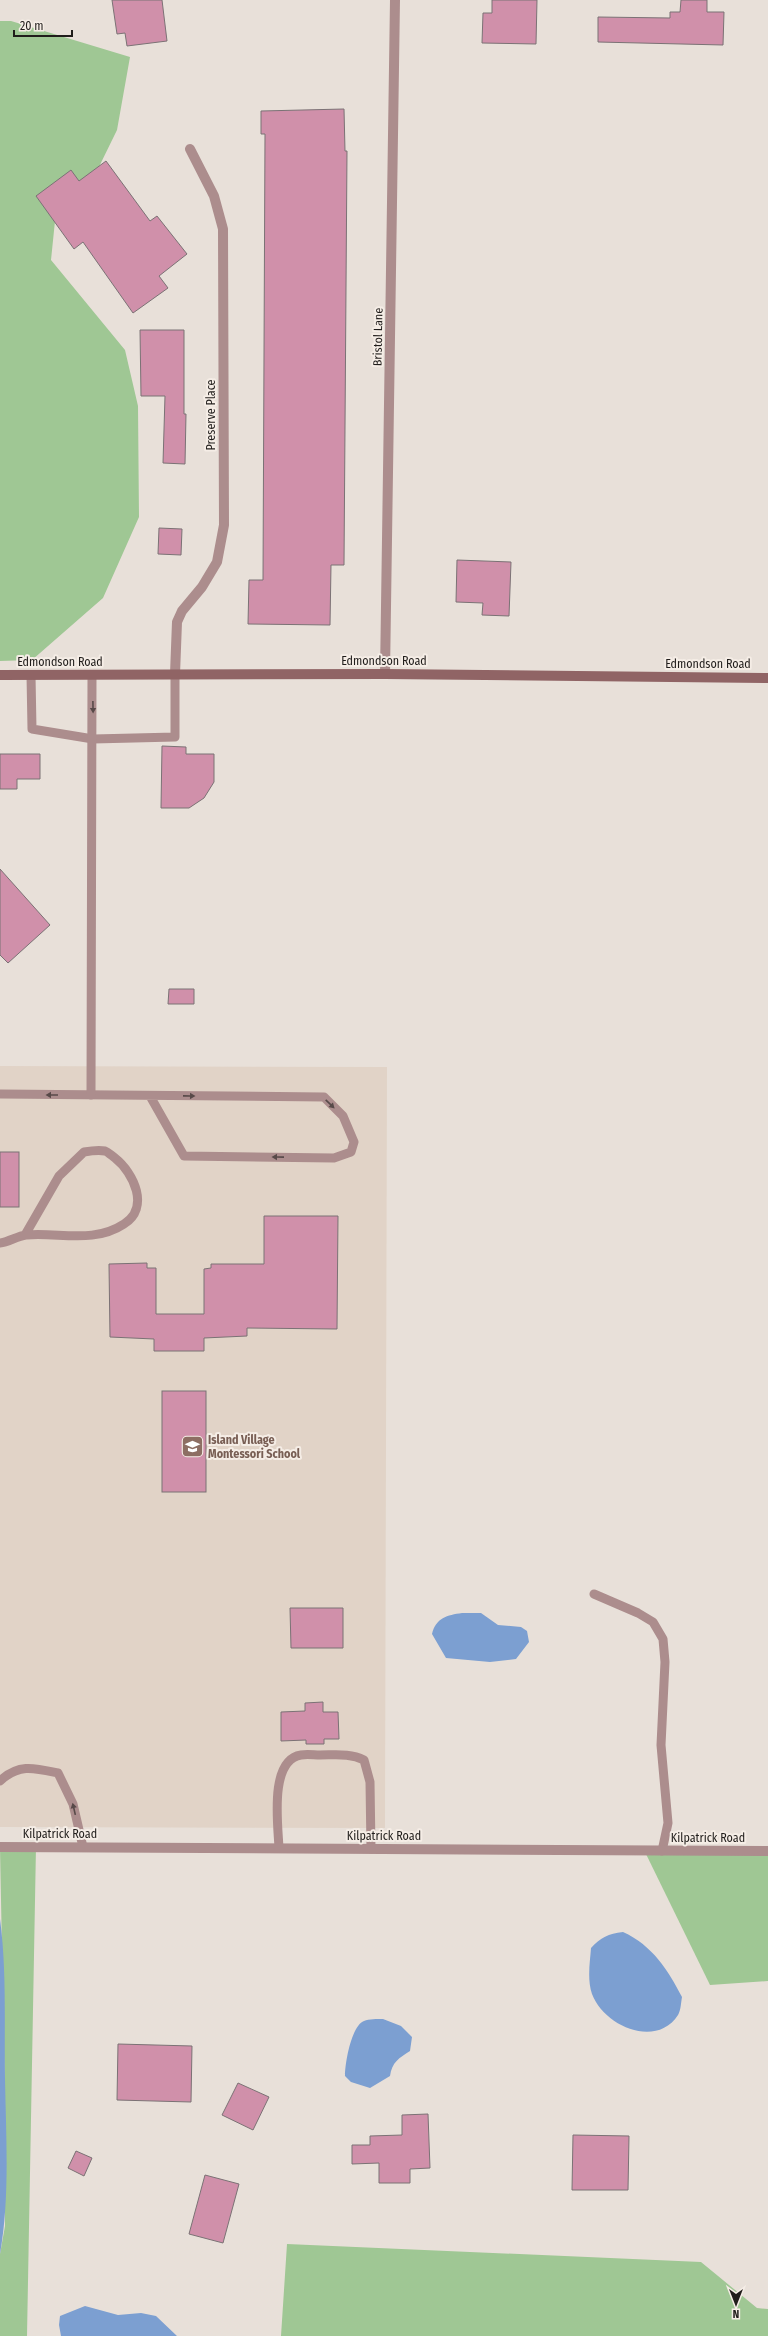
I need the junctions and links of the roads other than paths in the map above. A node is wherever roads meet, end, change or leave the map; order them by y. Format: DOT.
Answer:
graph roads {
  1 [pos="395,0"];
  2 [pos="190,149"];
  3 [pos="175,674"];
  4 [pos="385,674"];
  5 [pos="0,675"];
  6 [pos="30,675"];
  7 [pos="92,675"];
  8 [pos="768,678"];
  9 [pos="93,739"];
  10 [pos="0,1094"];
  11 [pos="91,1095"];
  12 [pos="150,1096"];
  13 [pos="25,1235"];
  14 [pos="0,1243"];
  15 [pos="594,1594"];
  16 [pos="0,1781"];
  17 [pos="0,1847"];
  18 [pos="83,1848"];
  19 [pos="279,1848"];
  20 [pos="371,1849"];
  21 [pos="662,1851"];
  22 [pos="768,1851"];
  1 -- 4 [label="street, Bristol Lane"];
  2 -- 3 [label="street, Preserve Place"];
  3 -- 4 [label="street, Edmondson Road"];
  3 -- 7 [label="street, Edmondson Road"];
  3 -- 9 [label="lane"];
  4 -- 8 [label="street, Edmondson Road"];
  5 -- 6 [label="street, Edmondson Road"];
  6 -- 7 [label="street, Edmondson Road"];
  6 -- 9 [label="lane"];
  7 -- 9 [label="lane, one-way"];
  9 -- 11 [label="lane"];
  11 -- 10 [label="lane, one-way"];
  11 -- 12 [label="lane"];
  12 -- 12 [label="lane, one-way"];
  13 -- 13 [label="lane"];
  13 -- 14 [label="lane"];
  15 -- 21 [label="lane"];
  18 -- 16 [label="lane, one-way"];
  17 -- 18 [label="street, Kilpatrick Road"];
  18 -- 19 [label="street, Kilpatrick Road"];
  19 -- 20 [label="street, Kilpatrick Road"];
  19 -- 20 [label="lane"];
  20 -- 21 [label="street, Kilpatrick Road"];
  21 -- 22 [label="street, Kilpatrick Road"];
}
